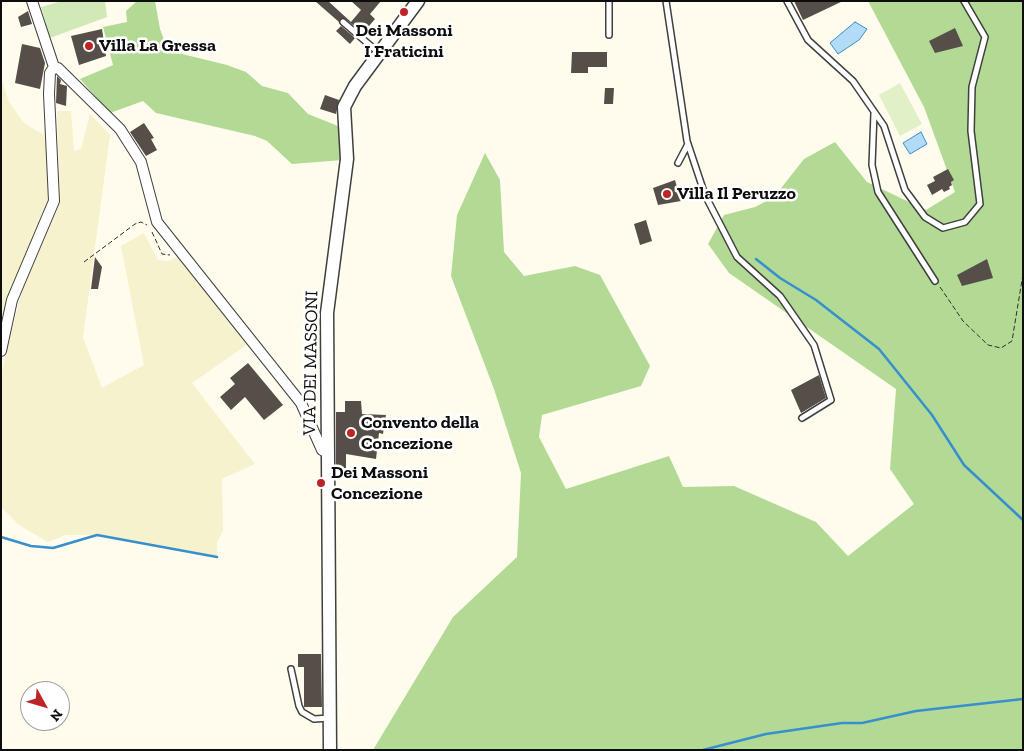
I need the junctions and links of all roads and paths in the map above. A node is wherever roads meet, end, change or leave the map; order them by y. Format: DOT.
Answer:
graph roads {
  1 [pos="32,1"];
  2 [pos="417,1"];
  3 [pos="609,1"];
  4 [pos="666,1"];
  5 [pos="787,1"];
  6 [pos="964,1"];
  7 [pos="343,22"];
  8 [pos="609,35"];
  9 [pos="379,53"];
  10 [pos="54,67"];
  11 [pos="874,112"];
  12 [pos="688,144"];
  13 [pos="678,164"];
  14 [pos="180,250"];
  15 [pos="84,262"];
  16 [pos="1023,274"];
  17 [pos="935,280"];
  18 [pos="1,351"];
  19 [pos="802,418"];
  20 [pos="327,452"];
  21 [pos="291,669"];
  22 [pos="330,718"];
  23 [pos="330,750"];
  1 -- 10 [label="street"];
  2 -- 9 [label="street, VIA DEI MASSONI"];
  3 -- 8 [label="lane"];
  4 -- 12 [label="lane"];
  5 -- 11 [label="lane"];
  6 -- 11 [label="lane"];
  7 -- 9 [label="lane"];
  9 -- 20 [label="street, VIA DEI MASSONI"];
  10 -- 14 [label="street"];
  10 -- 18 [label="street"];
  11 -- 17 [label="lane"];
  12 -- 13 [label="lane"];
  12 -- 19 [label="lane"];
  14 -- 15 [label="path"];
  14 -- 20 [label="street"];
  16 -- 17 [label="path"];
  20 -- 22 [label="street, VIA DEI MASSONI"];
  21 -- 22 [label="lane"];
  22 -- 23 [label="street, VIA DEI MASSONI"];
}
